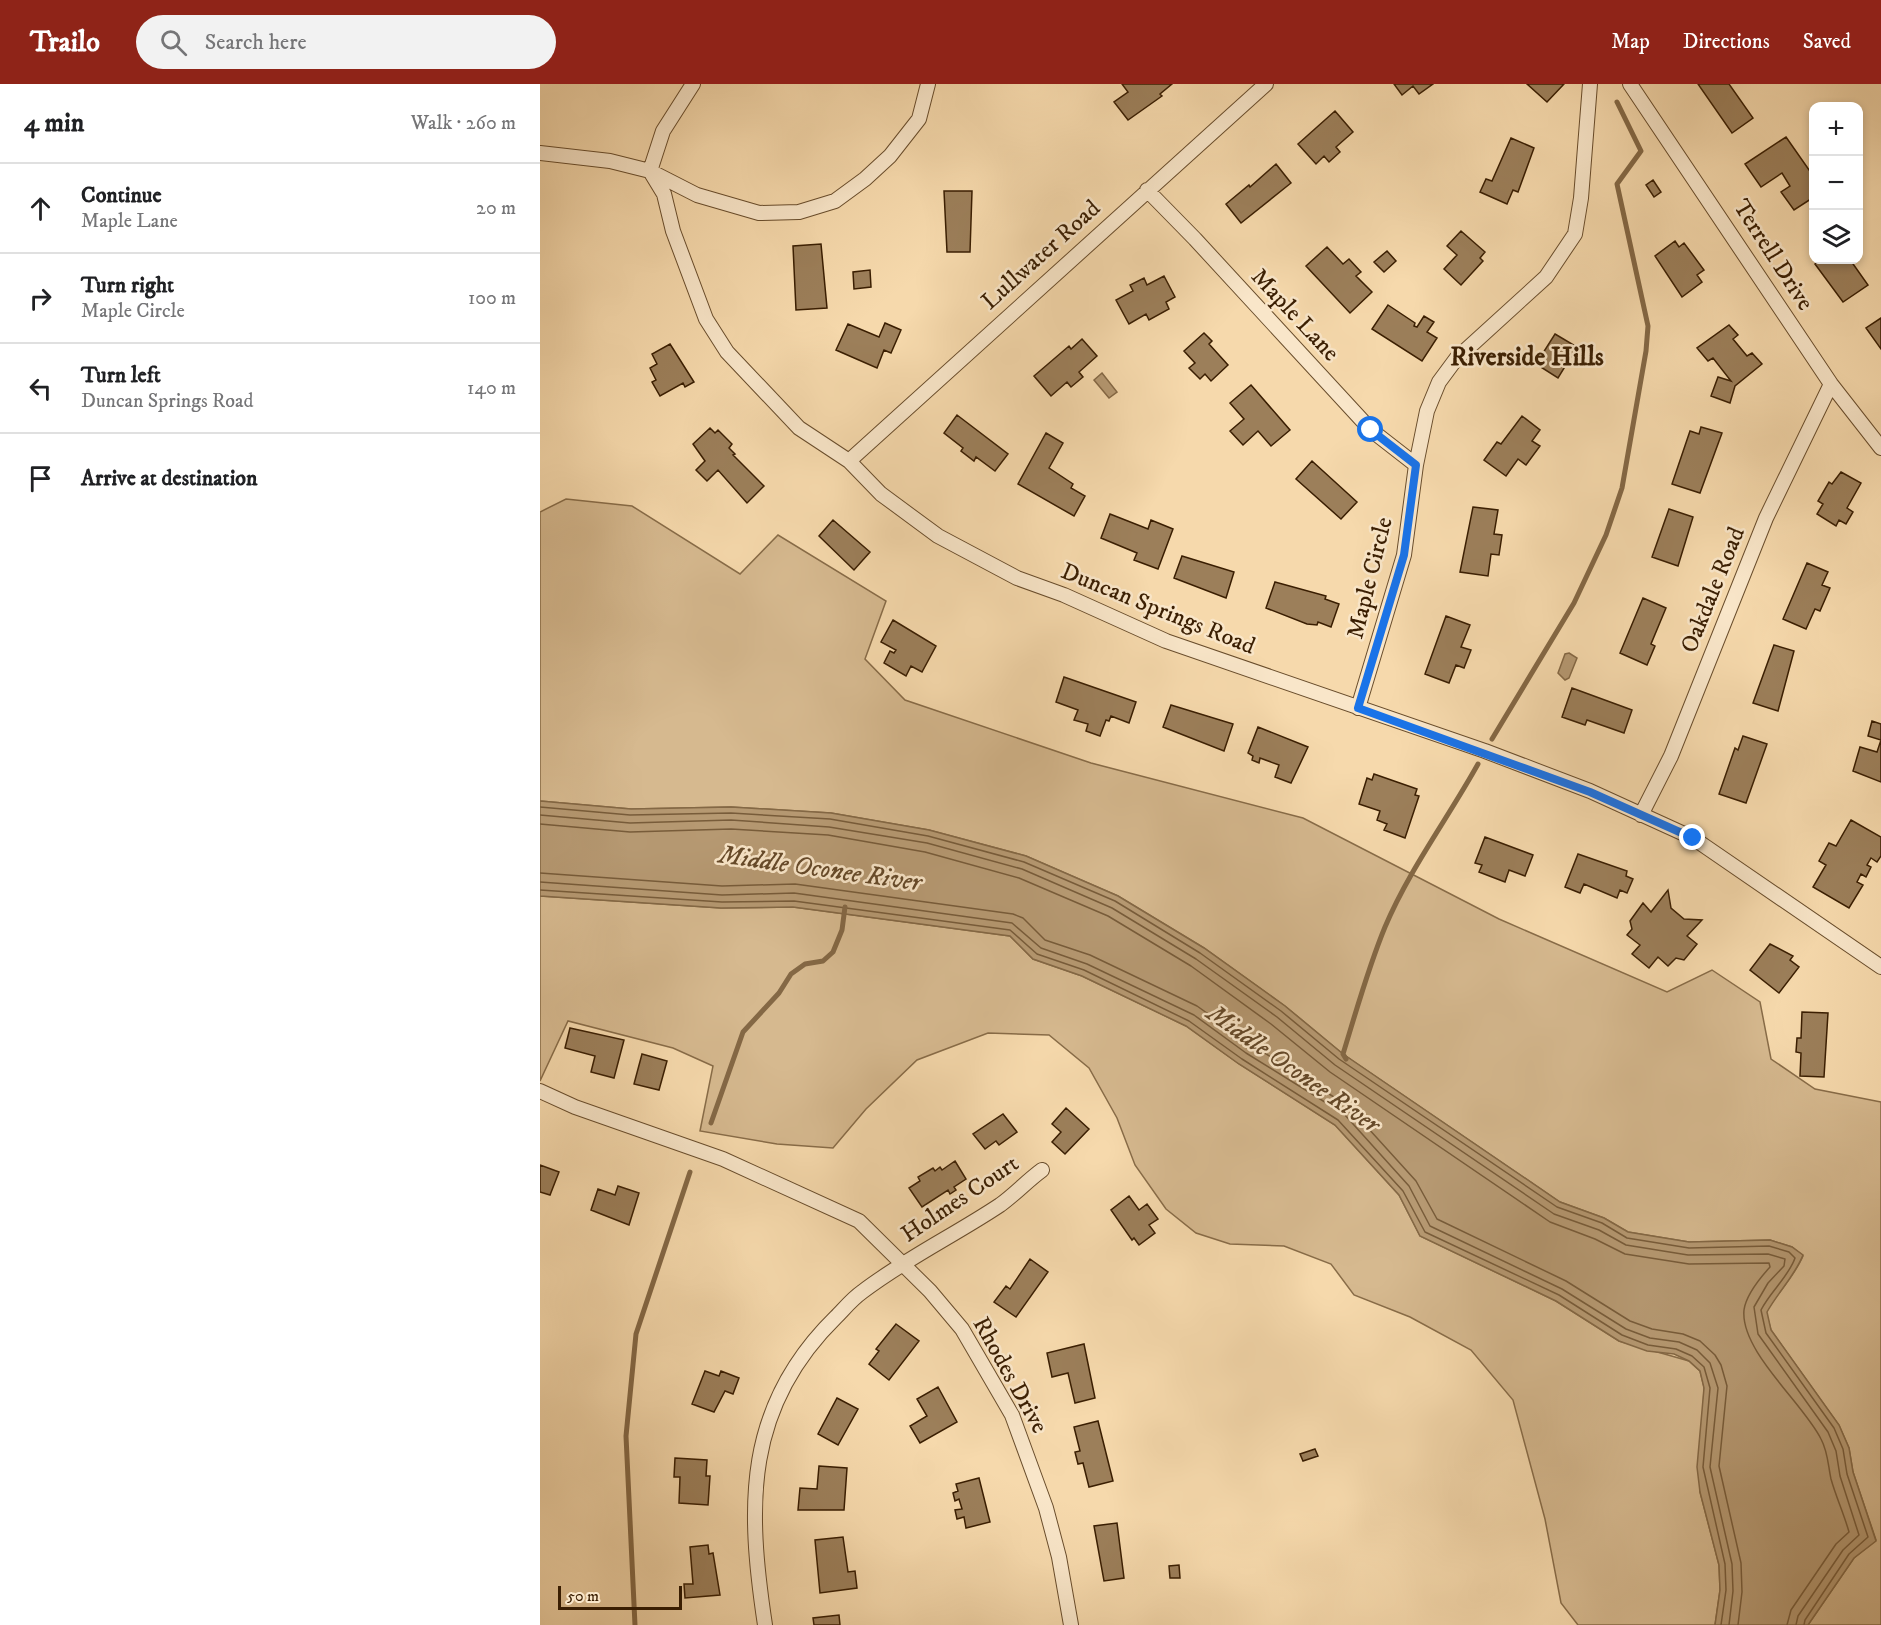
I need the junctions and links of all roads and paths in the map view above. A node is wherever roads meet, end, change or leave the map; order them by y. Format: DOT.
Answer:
graph roads {
  1 [pos="693,84"];
  2 [pos="928,84"];
  3 [pos="1266,84"];
  4 [pos="1590,84"];
  5 [pos="1630,84"];
  6 [pos="540,153"];
  7 [pos="650,171"];
  8 [pos="1147,190"];
  9 [pos="1831,384"];
  10 [pos="1881,448"];
  11 [pos="849,461"];
  12 [pos="1416,465"];
  13 [pos="1358,708"];
  14 [pos="1641,814"];
  15 [pos="1881,966"];
  16 [pos="540,1091"];
  17 [pos="1042,1170"];
  18 [pos="903,1265"];
  19 [pos="765,1625"];
  20 [pos="1071,1625"];
  1 -- 7 [label="street"];
  2 -- 7 [label="street"];
  3 -- 8 [label="street, Lullwater Road"];
  4 -- 12 [label="street, Maple Circle"];
  5 -- 9 [label="street, Terrell Drive"];
  6 -- 7 [label="street"];
  7 -- 11 [label="street, Duncan Springs Road"];
  8 -- 11 [label="street, Lullwater Road"];
  8 -- 12 [label="street, Maple Lane"];
  9 -- 10 [label="street, Terrell Drive"];
  9 -- 14 [label="street, Oakdale Road"];
  11 -- 13 [label="street, Duncan Springs Road"];
  12 -- 13 [label="street, Maple Circle"];
  13 -- 14 [label="street, Duncan Springs Road"];
  14 -- 15 [label="street, Duncan Springs Road"];
  16 -- 18 [label="street, Rhodes Drive"];
  17 -- 18 [label="street, Holmes Court"];
  18 -- 19 [label="street, Holmes Court"];
  18 -- 20 [label="street, Rhodes Drive"];
}
